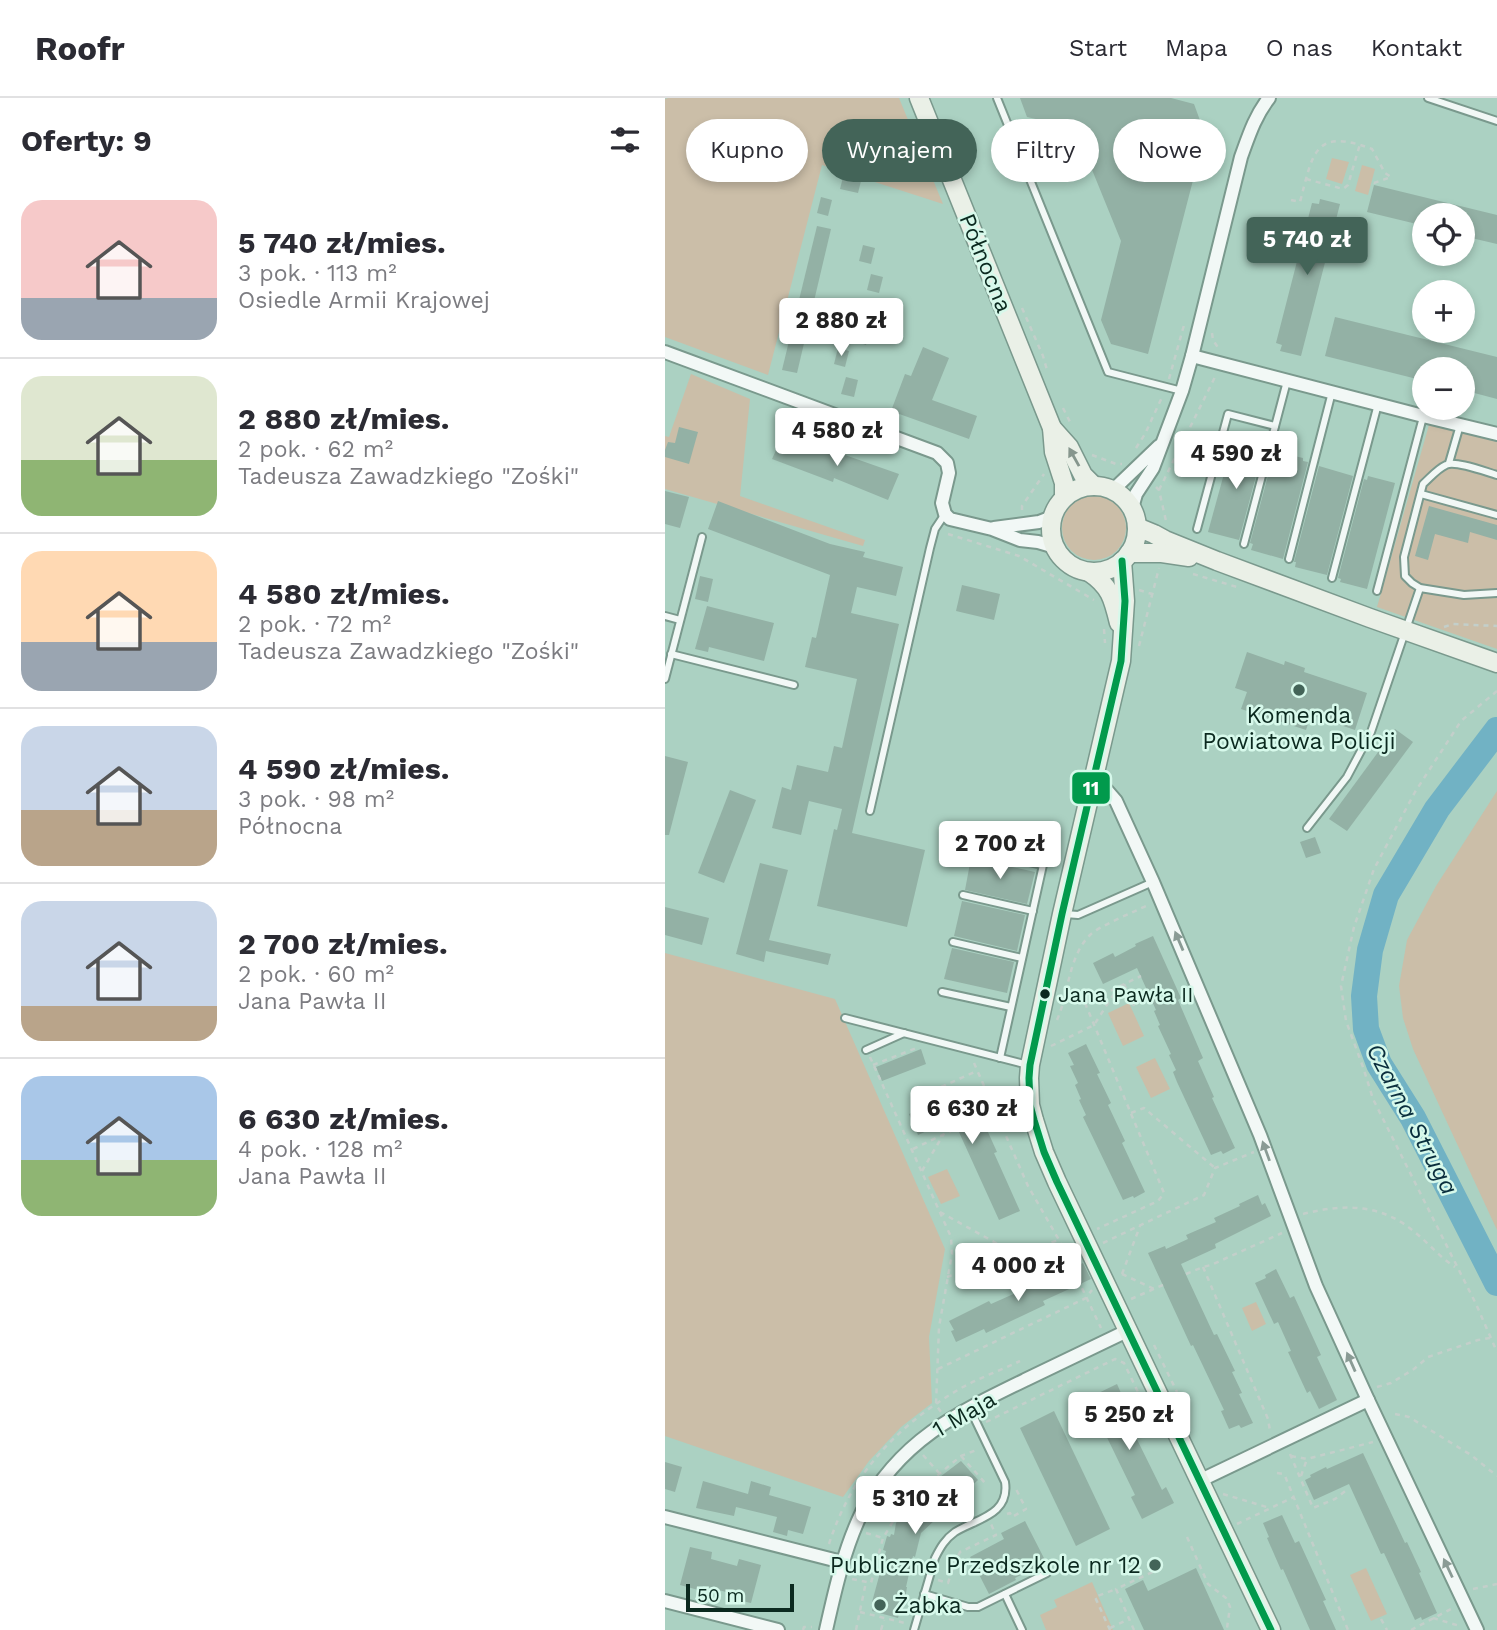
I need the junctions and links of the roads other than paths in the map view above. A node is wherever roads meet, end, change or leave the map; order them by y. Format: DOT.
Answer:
graph roads {
  1 [pos="919,98"];
  2 [pos="996,98"];
  3 [pos="1269,98"];
  4 [pos="1428,98"];
  5 [pos="1497,121"];
  6 [pos="665,352"];
  7 [pos="1192,356"];
  8 [pos="1287,380"];
  9 [pos="1182,391"];
  10 [pos="1332,393"];
  11 [pos="1378,404"];
  12 [pos="1412,413"];
  13 [pos="1422,420"];
  14 [pos="1439,420"];
  15 [pos="1460,425"];
  16 [pos="1275,426"];
  17 [pos="1052,428"];
  18 [pos="1497,434"];
  19 [pos="1162,443"];
  20 [pos="1449,463"];
  21 [pos="1497,475"];
  22 [pos="1094,486"];
  23 [pos="1113,490"];
  24 [pos="1421,494"];
  25 [pos="1064,497"];
  26 [pos="1132,508"];
  27 [pos="945,514"];
  28 [pos="1497,514"];
  29 [pos="1052,517"];
  30 [pos="1137,527"];
  31 [pos="992,529"];
  32 [pos="1197,529"];
  33 [pos="702,537"];
  34 [pos="1244,544"];
  35 [pos="1055,547"];
  36 [pos="1126,557"];
  37 [pos="1289,559"];
  38 [pos="1217,561"];
  39 [pos="1089,572"];
  40 [pos="1332,578"];
  41 [pos="1420,587"];
  42 [pos="1377,591"];
  43 [pos="1497,593"];
  44 [pos="665,616"];
  45 [pos="680,620"];
  46 [pos="1406,631"];
  47 [pos="1114,643"];
  48 [pos="671,654"];
  49 [pos="1490,660"];
  50 [pos="665,679"];
  51 [pos="794,685"];
  52 [pos="1092,782"];
  53 [pos="870,811"];
  54 [pos="1307,828"];
  55 [pos="974,850"];
  56 [pos="1153,882"];
  57 [pos="963,895"];
  58 [pos="1033,911"];
  59 [pos="1062,914"];
  60 [pos="953,942"];
  61 [pos="1022,958"];
  62 [pos="941,992"];
  63 [pos="1011,1007"];
  64 [pos="845,1018"];
  65 [pos="904,1033"];
  66 [pos="866,1050"];
  67 [pos="1000,1058"];
  68 [pos="1030,1065"];
  69 [pos="1127,1331"];
  70 [pos="1366,1396"];
  71 [pos="969,1407"];
  72 [pos="1199,1481"];
  73 [pos="665,1517"];
  74 [pos="842,1562"];
  75 [pos="1047,1573"];
  76 [pos="925,1594"];
  77 [pos="1005,1594"];
  78 [pos="665,1601"];
  79 [pos="915,1628"];
  80 [pos="1472,1629"];
  81 [pos="778,1630"];
  82 [pos="827,1630"];
  83 [pos="1022,1630"];
  84 [pos="1271,1630"];
  1 -- 17 [label="street, Północna"];
  2 -- 9 [label="lane"];
  3 -- 7 [label="street"];
  4 -- 5 [label="lane"];
  6 -- 27 [label="street"];
  7 -- 8 [label="street"];
  7 -- 9 [label="street"];
  8 -- 10 [label="street"];
  8 -- 16 [label="lane"];
  9 -- 19 [label="street"];
  10 -- 11 [label="street"];
  10 -- 37 [label="lane"];
  11 -- 12 [label="street"];
  11 -- 40 [label="lane"];
  13 -- 42 [label="lane"];
  14 -- 15 [label="street"];
  15 -- 18 [label="street"];
  15 -- 20 [label="lane"];
  16 -- 32 [label="lane"];
  16 -- 34 [label="lane"];
  22 -- 17 [label="street, one-way"];
  17 -- 25 [label="street"];
  19 -- 23 [label="street"];
  19 -- 26 [label="street"];
  20 -- 21 [label="lane"];
  20 -- 24 [label="lane"];
  22 -- 23 [label="street"];
  22 -- 25 [label="street"];
  23 -- 26 [label="street"];
  24 -- 28 [label="lane"];
  24 -- 41 [label="lane"];
  25 -- 29 [label="street"];
  26 -- 30 [label="street"];
  27 -- 31 [label="street"];
  27 -- 53 [label="lane"];
  29 -- 31 [label="street"];
  29 -- 35 [label="street"];
  30 -- 36 [label="street"];
  30 -- 38 [label="street"];
  31 -- 35 [label="street"];
  33 -- 45 [label="lane"];
  35 -- 39 [label="street"];
  36 -- 38 [label="street"];
  36 -- 39 [label="street"];
  36 -- 47 [label="street"];
  38 -- 46 [label="street"];
  39 -- 47 [label="street"];
  41 -- 43 [label="lane"];
  41 -- 46 [label="lane"];
  44 -- 45 [label="lane"];
  45 -- 48 [label="lane"];
  46 -- 49 [label="street"];
  46 -- 54 [label="lane"];
  47 -- 52 [label="street"];
  48 -- 50 [label="lane"];
  48 -- 51 [label="lane"];
  52 -- 56 [label="street"];
  52 -- 59 [label="street"];
  55 -- 58 [label="lane"];
  56 -- 59 [label="lane"];
  70 -- 56 [label="street, one-way"];
  57 -- 58 [label="lane"];
  58 -- 61 [label="lane"];
  59 -- 68 [label="street"];
  60 -- 61 [label="lane"];
  61 -- 63 [label="lane"];
  62 -- 63 [label="lane"];
  63 -- 67 [label="lane"];
  64 -- 65 [label="lane"];
  65 -- 66 [label="lane"];
  65 -- 67 [label="lane"];
  67 -- 68 [label="lane"];
  68 -- 69 [label="street"];
  69 -- 71 [label="street, 1 Maja"];
  69 -- 72 [label="street"];
  70 -- 72 [label="street"];
  80 -- 70 [label="street, one-way"];
  71 -- 74 [label="street, 1 Maja"];
  71 -- 76 [label="lane"];
  72 -- 84 [label="street"];
  73 -- 74 [label="street"];
  74 -- 82 [label="street, 1 Maja"];
  75 -- 77 [label="lane"];
  76 -- 77 [label="lane"];
  76 -- 79 [label="lane"];
  77 -- 83 [label="lane"];
  78 -- 81 [label="street"];
}
